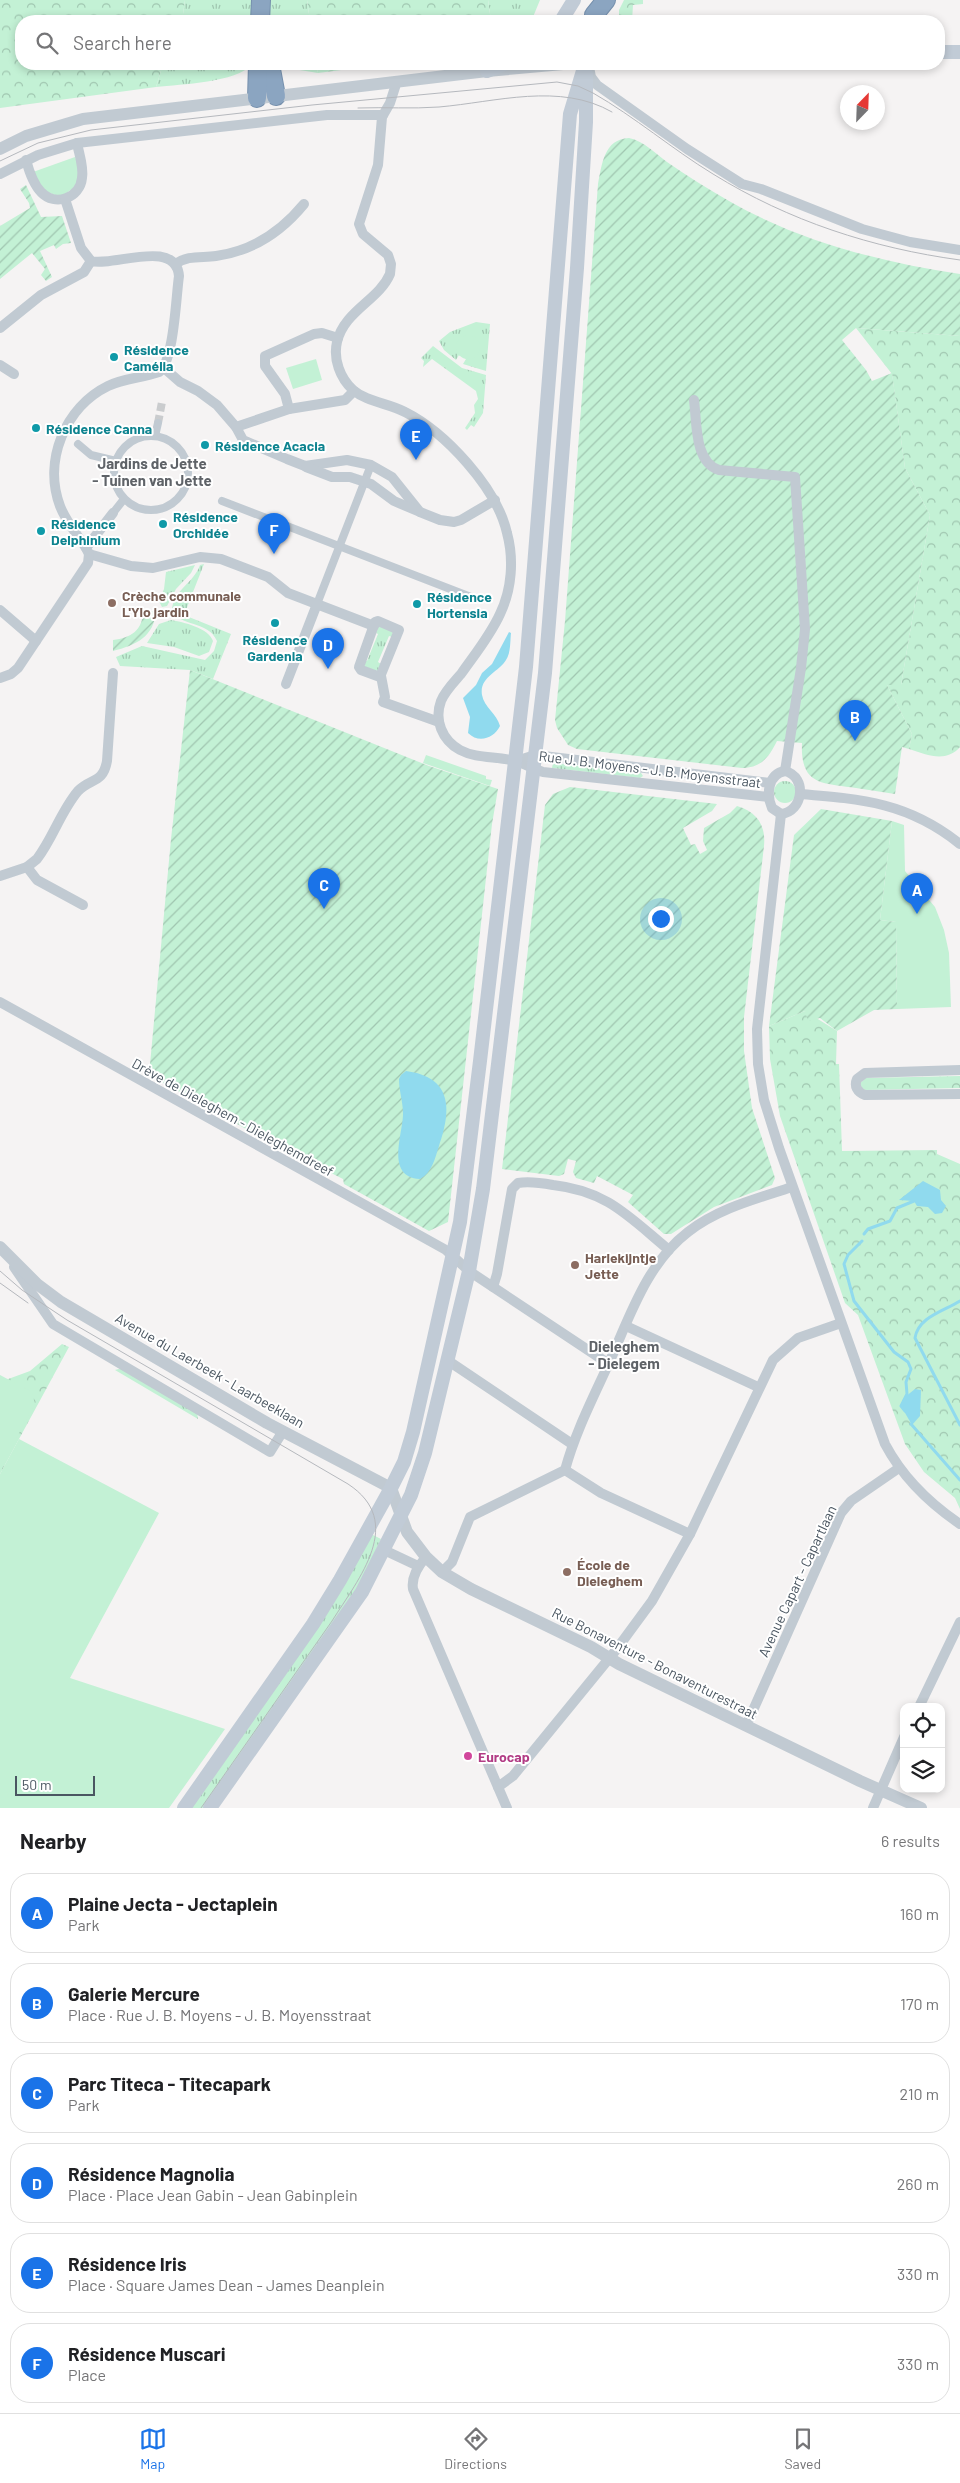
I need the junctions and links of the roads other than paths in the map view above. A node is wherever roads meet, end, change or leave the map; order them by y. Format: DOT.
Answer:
graph roads {
  1 [pos="574,0"];
  2 [pos="606,0"];
  3 [pos="594,12"];
  4 [pos="565,15"];
  5 [pos="945,52"];
  6 [pos="960,52"];
  7 [pos="258,70"];
  8 [pos="271,70"];
  9 [pos="497,70"];
  10 [pos="584,70"];
  11 [pos="586,70"];
  12 [pos="588,70"];
  13 [pos="487,71"];
  14 [pos="397,82"];
  15 [pos="276,96"];
  16 [pos="257,98"];
  17 [pos="383,115"];
  18 [pos="76,143"];
  19 [pos="0,149"];
  20 [pos="26,160"];
  21 [pos="0,174"];
  22 [pos="65,199"];
  23 [pos="304,204"];
  24 [pos="960,250"];
  25 [pos="91,261"];
  26 [pos="175,264"];
  27 [pos="0,328"];
  28 [pos="338,338"];
  29 [pos="0,365"];
  30 [pos="164,368"];
  31 [pos="14,374"];
  32 [pos="354,391"];
  33 [pos="694,400"];
  34 [pos="289,409"];
  35 [pos="158,423"];
  36 [pos="236,427"];
  37 [pos="155,436"];
  38 [pos="78,444"];
  39 [pos="116,461"];
  40 [pos="371,465"];
  41 [pos="305,466"];
  42 [pos="365,481"];
  43 [pos="124,499"];
  44 [pos="495,500"];
  45 [pos="222,501"];
  46 [pos="420,512"];
  47 [pos="113,513"];
  48 [pos="339,546"];
  49 [pos="87,551"];
  50 [pos="471,597"];
  51 [pos="317,604"];
  52 [pos="0,610"];
  53 [pos="374,626"];
  54 [pos="36,641"];
  55 [pos="113,673"];
  56 [pos="381,676"];
  57 [pos="0,678"];
  58 [pos="286,684"];
  59 [pos="439,722"];
  60 [pos="535,755"];
  61 [pos="516,761"];
  62 [pos="534,769"];
  63 [pos="785,771"];
  64 [pos="770,784"];
  65 [pos="800,794"];
  66 [pos="769,797"];
  67 [pos="781,814"];
  68 [pos="960,844"];
  69 [pos="27,867"];
  70 [pos="0,876"];
  71 [pos="83,905"];
  72 [pos="0,1002"];
  73 [pos="960,1070"];
  74 [pos="960,1094"];
  75 [pos="792,1187"];
  76 [pos="668,1250"];
  77 [pos="4,1251"];
  78 [pos="452,1256"];
  79 [pos="469,1271"];
  80 [pos="493,1288"];
  81 [pos="841,1323"];
  82 [pos="626,1326"];
  83 [pos="447,1360"];
  84 [pos="609,1364"];
  85 [pos="758,1387"];
  86 [pos="283,1431"];
  87 [pos="572,1444"];
  88 [pos="899,1468"];
  89 [pos="565,1470"];
  90 [pos="391,1488"];
  91 [pos="401,1515"];
  92 [pos="960,1524"];
  93 [pos="690,1534"];
  94 [pos="384,1550"];
  95 [pos="422,1562"];
  96 [pos="442,1572"];
  97 [pos="960,1622"];
  98 [pos="609,1658"];
  99 [pos="921,1703"];
  100 [pos="746,1726"];
  101 [pos="900,1747"];
  102 [pos="498,1787"];
  103 [pos="881,1789"];
  104 [pos="184,1808"];
  105 [pos="210,1808"];
  106 [pos="507,1808"];
  107 [pos="873,1808"];
  108 [pos="921,1808"];
  1 -- 4 [label="main road"];
  2 -- 3 [label="highway"];
  5 -- 6 [label="main road"];
  7 -- 16 [label="highway"];
  8 -- 15 [label="highway"];
  9 -- 13 [label="street"];
  10 -- 61 [label="main road"];
  11 -- 60 [label="main road"];
  12 -- 24 [label="street"];
  13 -- 14 [label="street"];
  14 -- 15 [label="street"];
  14 -- 17 [label="street"];
  15 -- 16 [label="street"];
  16 -- 19 [label="street"];
  17 -- 18 [label="street"];
  17 -- 28 [label="street"];
  18 -- 20 [label="street"];
  18 -- 22 [label="street"];
  20 -- 21 [label="street"];
  20 -- 22 [label="street"];
  22 -- 25 [label="street"];
  23 -- 26 [label="street"];
  25 -- 26 [label="street"];
  25 -- 27 [label="street"];
  26 -- 30 [label="street"];
  28 -- 32 [label="street"];
  28 -- 34 [label="street"];
  29 -- 31 [label="street"];
  30 -- 36 [label="street"];
  30 -- 49 [label="street"];
  32 -- 34 [label="street"];
  32 -- 44 [label="street"];
  33 -- 63 [label="street"];
  34 -- 36 [label="street"];
  35 -- 37 [label="street"];
  36 -- 41 [label="street"];
  37 -- 39 [label="street"];
  37 -- 43 [label="street"];
  38 -- 39 [label="street"];
  39 -- 43 [label="street"];
  40 -- 41 [label="street"];
  40 -- 42 [label="street"];
  40 -- 46 [label="street"];
  41 -- 42 [label="street"];
  42 -- 46 [label="street"];
  42 -- 48 [label="street"];
  43 -- 47 [label="street"];
  44 -- 46 [label="street"];
  44 -- 59 [label="street"];
  45 -- 48 [label="street"];
  47 -- 49 [label="street"];
  48 -- 50 [label="street"];
  48 -- 51 [label="street"];
  49 -- 51 [label="street"];
  49 -- 54 [label="street"];
  51 -- 53 [label="street"];
  51 -- 58 [label="street"];
  52 -- 54 [label="street"];
  53 -- 56 [label="street"];
  53 -- 56 [label="street"];
  54 -- 57 [label="street"];
  55 -- 69 [label="street"];
  56 -- 59 [label="street"];
  59 -- 61 [label="street"];
  60 -- 61 [label="street, Rue J. B. Moyens - J. B. Moyensstraat"];
  60 -- 62 [label="main road"];
  60 -- 64 [label="street, Rue J. B. Moyens - J. B. Moyensstraat"];
  61 -- 62 [label="street, Rue J. B. Moyens - J. B. Moyensstraat"];
  61 -- 78 [label="main road"];
  62 -- 66 [label="street, Rue J. B. Moyens - J. B. Moyensstraat"];
  62 -- 79 [label="main road"];
  63 -- 64 [label="street"];
  63 -- 65 [label="street"];
  64 -- 66 [label="street"];
  65 -- 67 [label="street"];
  65 -- 68 [label="street"];
  66 -- 67 [label="street"];
  67 -- 75 [label="street"];
  69 -- 70 [label="street"];
  69 -- 71 [label="street"];
  72 -- 78 [label="street, Drève de Dieleghem - Dieleghemdreef"];
  73 -- 74 [label="street"];
  75 -- 76 [label="street"];
  75 -- 81 [label="street"];
  76 -- 80 [label="street"];
  76 -- 82 [label="street"];
  77 -- 86 [label="street, Avenue du Laerbeek - Laarbeeklaan"];
  77 -- 86 [label="street"];
  78 -- 79 [label="street, Drève de Dieleghem - Dieleghemdreef"];
  78 -- 90 [label="main road"];
  79 -- 80 [label="street, Drève de Dieleghem - Dieleghemdreef"];
  79 -- 83 [label="main road"];
  80 -- 84 [label="street, Drève de Dieleghem - Dieleghemdreef"];
  81 -- 85 [label="street"];
  81 -- 88 [label="street"];
  82 -- 84 [label="street"];
  82 -- 85 [label="street"];
  83 -- 87 [label="street"];
  83 -- 91 [label="main road"];
  84 -- 87 [label="street"];
  85 -- 93 [label="street"];
  86 -- 90 [label="street, Avenue du Laerbeek - Laarbeeklaan"];
  87 -- 89 [label="street"];
  88 -- 92 [label="street"];
  88 -- 100 [label="street, Avenue Capart - Capartlaan"];
  89 -- 93 [label="street"];
  89 -- 96 [label="street"];
  90 -- 91 [label="street"];
  90 -- 104 [label="main road"];
  91 -- 94 [label="main road"];
  91 -- 95 [label="street, Rue Bonaventure - Bonaventurestraat"];
  93 -- 98 [label="street"];
  94 -- 95 [label="street"];
  94 -- 105 [label="main road"];
  95 -- 96 [label="street, Rue Bonaventure - Bonaventurestraat"];
  95 -- 102 [label="street"];
  96 -- 98 [label="street, Rue Bonaventure - Bonaventurestraat"];
  97 -- 99 [label="street"];
  98 -- 100 [label="street, Rue Bonaventure - Bonaventurestraat"];
  98 -- 102 [label="street"];
  100 -- 103 [label="street, Rue Bonaventure - Bonaventurestraat"];
  101 -- 103 [label="street"];
  102 -- 106 [label="street"];
  103 -- 107 [label="street"];
  103 -- 108 [label="street, Rue Bonaventure - Bonaventurestraat"];
}
